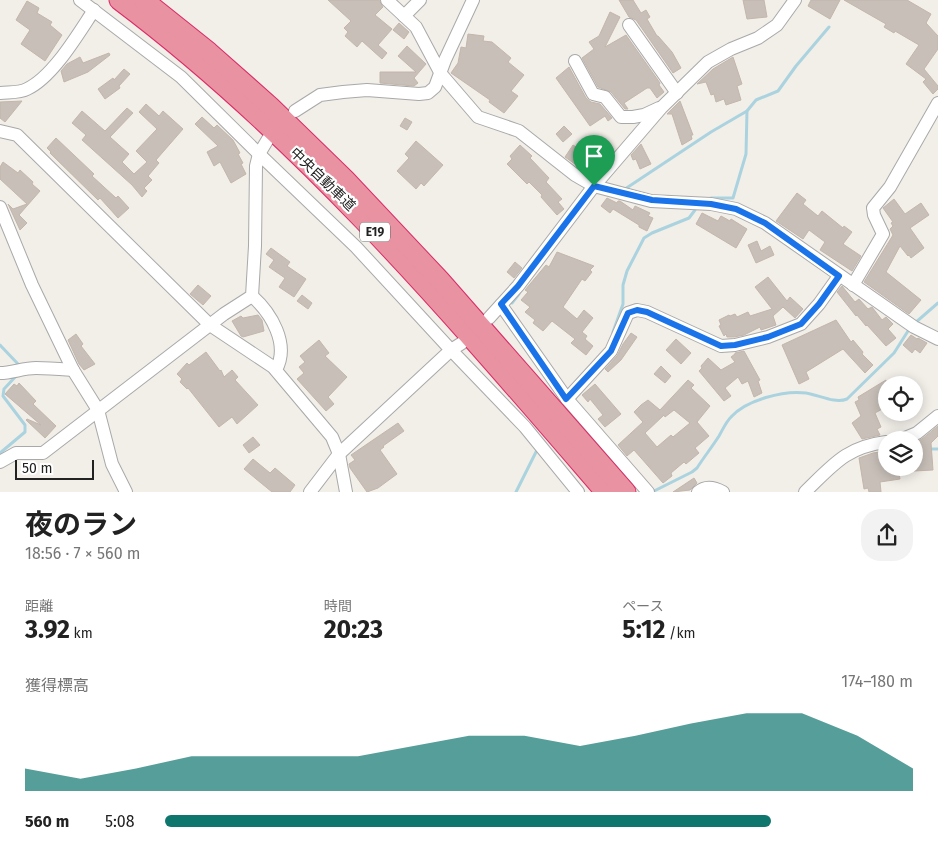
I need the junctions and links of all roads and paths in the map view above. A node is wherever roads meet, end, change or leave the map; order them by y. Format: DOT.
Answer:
graph roads {
  1 [pos="119,0"];
  2 [pos="144,0"];
  3 [pos="387,0"];
  4 [pos="420,0"];
  5 [pos="472,0"];
  6 [pos="795,0"];
  7 [pos="89,4"];
  8 [pos="404,16"];
  9 [pos="629,25"];
  10 [pos="575,62"];
  11 [pos="441,74"];
  12 [pos="677,92"];
  13 [pos="0,93"];
  14 [pos="938,103"];
  15 [pos="661,108"];
  16 [pos="295,111"];
  17 [pos="0,131"];
  18 [pos="268,139"];
  19 [pos="259,154"];
  20 [pos="594,186"];
  21 [pos="0,207"];
  22 [pos="839,276"];
  23 [pos="853,285"];
  24 [pos="252,296"];
  25 [pos="501,304"];
  26 [pos="489,318"];
  27 [pos="210,325"];
  28 [pos="938,339"];
  29 [pos="462,343"];
  30 [pos="451,350"];
  31 [pos="73,370"];
  32 [pos="276,370"];
  33 [pos="0,373"];
  34 [pos="566,399"];
  35 [pos="98,410"];
  36 [pos="938,416"];
  37 [pos="919,431"];
  38 [pos="878,443"];
  39 [pos="339,454"];
  40 [pos="0,462"];
  41 [pos="126,492"];
  42 [pos="310,492"];
  43 [pos="346,492"];
  44 [pos="578,492"];
  45 [pos="605,492"];
  46 [pos="626,492"];
  47 [pos="648,492"];
  48 [pos="698,492"];
  49 [pos="723,492"];
  50 [pos="805,492"];
  1 -- 45 [label="highway, 中央自動車道 / E19"];
  2 -- 46 [label="highway, 中央自動車道 / E19"];
  3 -- 8 [label="street"];
  4 -- 8 [label="street"];
  5 -- 11 [label="street"];
  6 -- 12 [label="street"];
  7 -- 13 [label="street"];
  7 -- 19 [label="street"];
  8 -- 11 [label="street"];
  9 -- 12 [label="street"];
  10 -- 15 [label="street"];
  11 -- 16 [label="street"];
  11 -- 20 [label="street"];
  12 -- 15 [label="street"];
  14 -- 23 [label="street"];
  15 -- 20 [label="street"];
  17 -- 27 [label="street"];
  18 -- 19 [label="street"];
  19 -- 24 [label="street"];
  19 -- 30 [label="street"];
  20 -- 22 [label="street"];
  20 -- 25 [label="street"];
  21 -- 31 [label="street"];
  22 -- 23 [label="street"];
  22 -- 34 [label="street"];
  23 -- 28 [label="street"];
  24 -- 27 [label="street"];
  24 -- 32 [label="street"];
  25 -- 26 [label="street"];
  25 -- 34 [label="street"];
  27 -- 32 [label="street"];
  27 -- 35 [label="street"];
  29 -- 30 [label="street"];
  30 -- 39 [label="street"];
  30 -- 44 [label="street"];
  31 -- 33 [label="street"];
  31 -- 35 [label="street"];
  32 -- 39 [label="street"];
  34 -- 47 [label="street"];
  35 -- 40 [label="street"];
  35 -- 41 [label="street"];
  36 -- 37 [label="street"];
  38 -- 50 [label="street"];
  39 -- 42 [label="street"];
  39 -- 43 [label="street"];
  48 -- 49 [label="street"];
}
